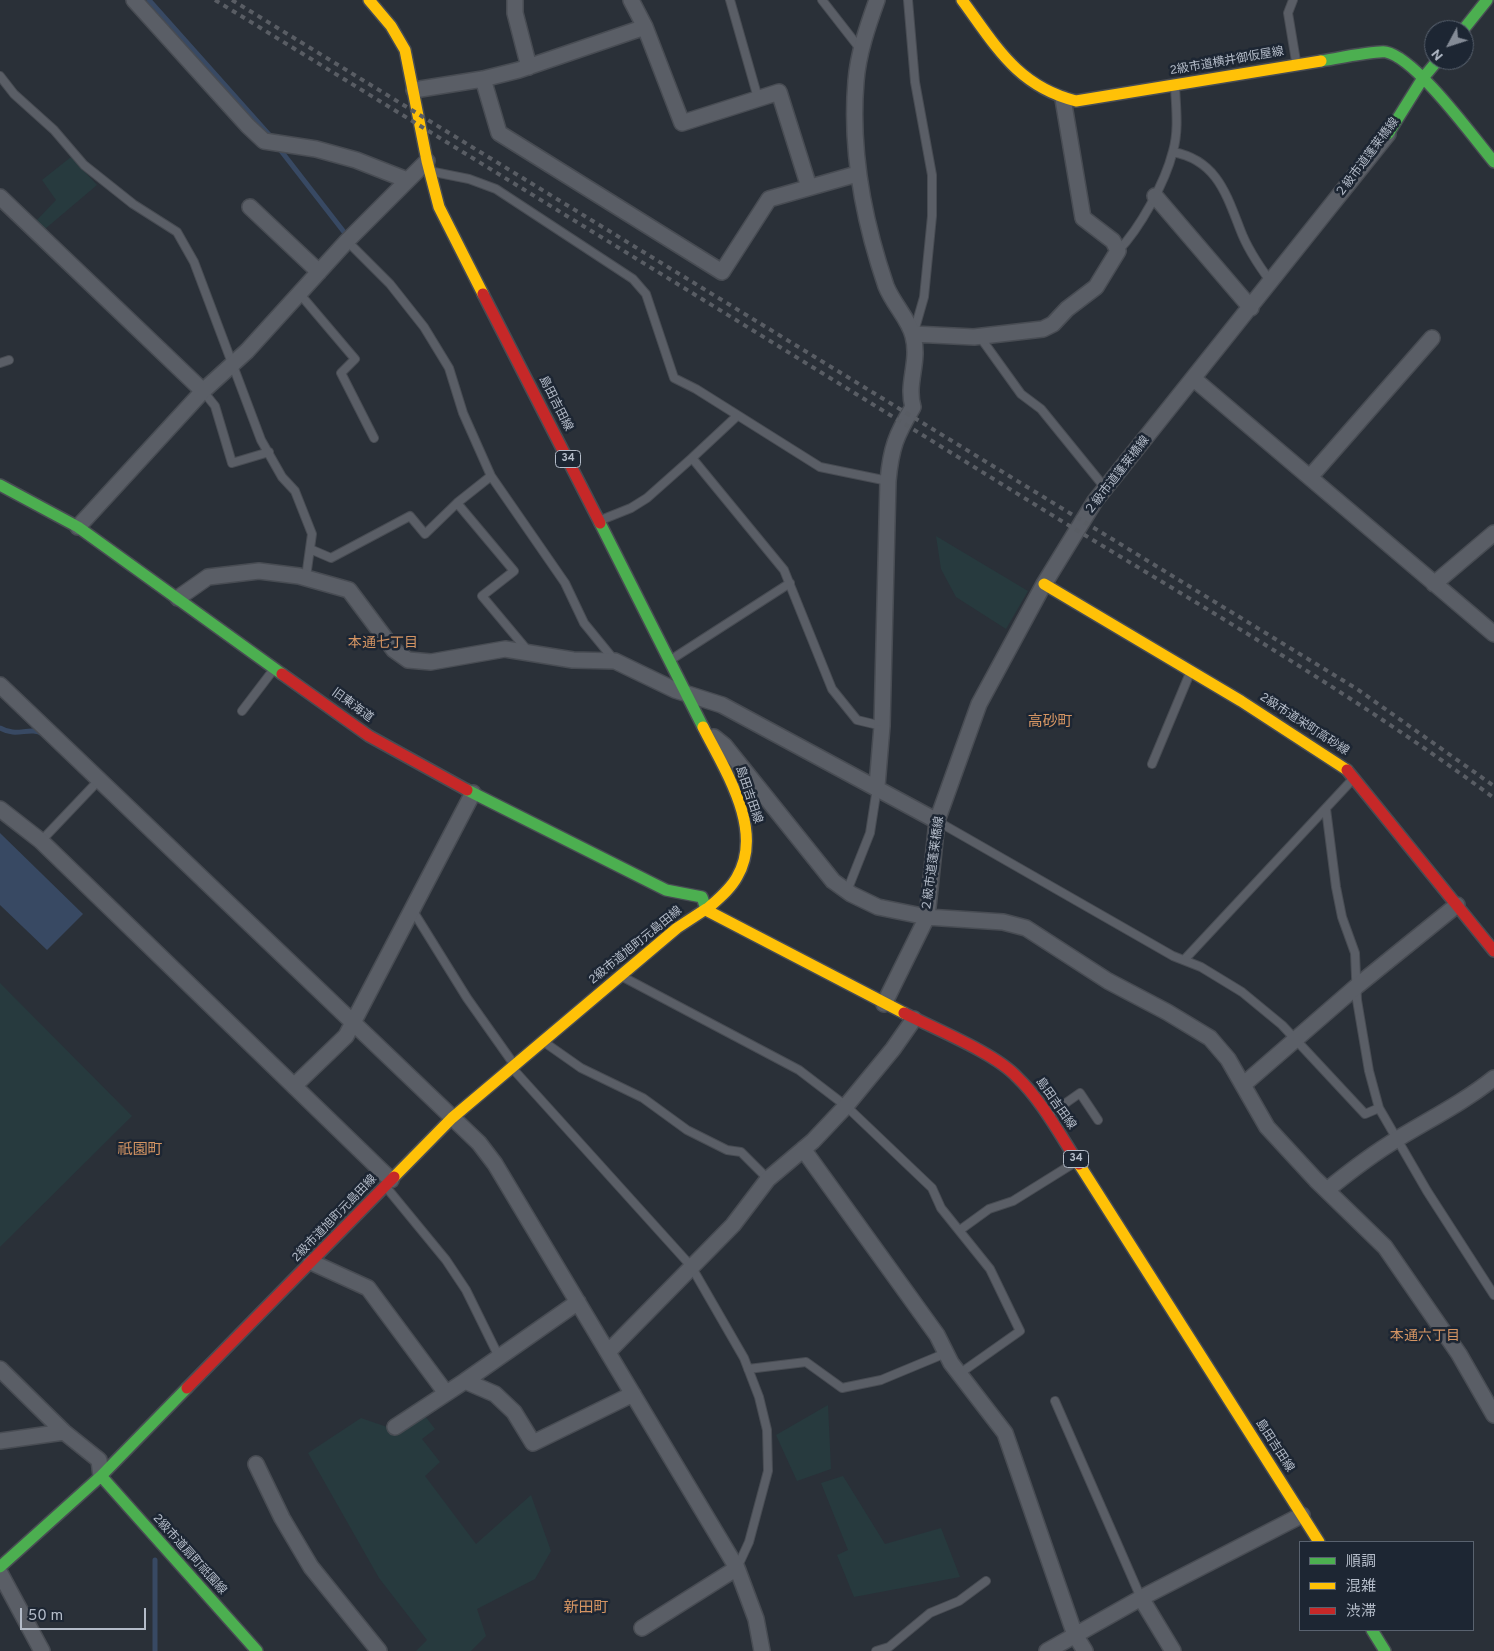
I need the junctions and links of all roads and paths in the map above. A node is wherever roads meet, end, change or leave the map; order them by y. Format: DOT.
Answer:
graph roads {
  1 [pos="134,0"];
  2 [pos="369,0"];
  3 [pos="515,0"];
  4 [pos="631,0"];
  5 [pos="730,0"];
  6 [pos="822,0"];
  7 [pos="877,0"];
  8 [pos="908,0"];
  9 [pos="962,0"];
  10 [pos="1293,0"];
  11 [pos="1487,0"];
  12 [pos="1471,20"];
  13 [pos="646,27"];
  14 [pos="862,51"];
  15 [pos="1297,64"];
  16 [pos="529,66"];
  17 [pos="1430,70"];
  18 [pos="0,76"];
  19 [pos="1424,78"];
  20 [pos="483,79"];
  21 [pos="1175,85"];
  22 [pos="414,90"];
  23 [pos="758,98"];
  24 [pos="1063,99"];
  25 [pos="1388,134"];
  26 [pos="1173,152"];
  27 [pos="1494,162"];
  28 [pos="428,166"];
  29 [pos="857,174"];
  30 [pos="407,180"];
  31 [pos="809,188"];
  32 [pos="1155,196"];
  33 [pos="0,197"];
  34 [pos="250,207"];
  35 [pos="347,241"];
  36 [pos="1118,251"];
  37 [pos="319,272"];
  38 [pos="1271,282"];
  39 [pos="299,293"];
  40 [pos="1251,308"];
  41 [pos="913,334"];
  42 [pos="980,337"];
  43 [pos="1432,338"];
  44 [pos="9,360"];
  45 [pos="0,363"];
  46 [pos="232,364"];
  47 [pos="1194,379"];
  48 [pos="203,391"];
  49 [pos="737,416"];
  50 [pos="374,438"];
  51 [pos="270,452"];
  52 [pos="692,458"];
  53 [pos="491,476"];
  54 [pos="1310,477"];
  55 [pos="888,481"];
  56 [pos="0,485"];
  57 [pos="1106,489"];
  58 [pos="457,503"];
  59 [pos="600,520"];
  60 [pos="78,527"];
  61 [pos="1494,533"];
  62 [pos="310,549"];
  63 [pos="306,577"];
  64 [pos="790,582"];
  65 [pos="1044,584"];
  66 [pos="1434,584"];
  67 [pos="178,598"];
  68 [pos="1494,634"];
  69 [pos="529,653"];
  70 [pos="671,660"];
  71 [pos="615,661"];
  72 [pos="276,668"];
  73 [pos="1191,671"];
  74 [pos="0,685"];
  75 [pos="690,696"];
  76 [pos="242,711"];
  77 [pos="882,726"];
  78 [pos="708,732"];
  79 [pos="1152,764"];
  80 [pos="1355,777"];
  81 [pos="100,779"];
  82 [pos="877,786"];
  83 [pos="473,793"];
  84 [pos="0,809"];
  85 [pos="1326,809"];
  86 [pos="937,820"];
  87 [pos="41,841"];
  88 [pos="847,891"];
  89 [pos="1457,905"];
  90 [pos="706,910"];
  91 [pos="413,911"];
  92 [pos="926,917"];
  93 [pos="1494,952"];
  94 [pos="1184,960"];
  95 [pos="619,975"];
  96 [pos="1357,986"];
  97 [pos="884,1004"];
  98 [pos="914,1019"];
  99 [pos="353,1022"];
  100 [pos="1296,1040"];
  101 [pos="543,1041"];
  102 [pos="513,1066"];
  103 [pos="1494,1078"];
  104 [pos="1243,1085"];
  105 [pos="294,1086"];
  106 [pos="846,1106"];
  107 [pos="1379,1108"];
  108 [pos="1048,1116"];
  109 [pos="452,1118"];
  110 [pos="1098,1120"];
  111 [pos="1397,1139"];
  112 [pos="803,1149"];
  113 [pos="1077,1161"];
  114 [pos="768,1179"];
  115 [pos="389,1183"];
  116 [pos="1326,1190"];
  117 [pos="960,1230"];
  118 [pos="311,1262"];
  119 [pos="691,1266"];
  120 [pos="1494,1294"];
  121 [pos="578,1302"];
  122 [pos="608,1352"];
  123 [pos="946,1353"];
  124 [pos="499,1357"];
  125 [pos="0,1369"];
  126 [pos="748,1369"];
  127 [pos="959,1374"];
  128 [pos="465,1381"];
  129 [pos="446,1393"];
  130 [pos="633,1394"];
  131 [pos="1054,1401"];
  132 [pos="1494,1415"];
  133 [pos="395,1428"];
  134 [pos="64,1432"];
  135 [pos="0,1441"];
  136 [pos="256,1464"];
  137 [pos="101,1476"];
  138 [pos="1302,1515"];
  139 [pos="1318,1541"];
  140 [pos="0,1567"];
  141 [pos="738,1568"];
  142 [pos="0,1573"];
  143 [pos="986,1580"];
  144 [pos="1141,1598"];
  145 [pos="642,1628"];
  146 [pos="1373,1631"];
  147 [pos="1075,1634"];
  148 [pos="42,1651"];
  149 [pos="257,1651"];
  150 [pos="379,1651"];
  151 [pos="762,1651"];
  152 [pos="876,1651"];
  153 [pos="1047,1651"];
  154 [pos="1085,1651"];
  155 [pos="1173,1651"];
  156 [pos="1385,1651"];
  1 -- 30 [label="street"];
  2 -- 22 [label="street, 島田吉田線 / 34"];
  3 -- 16 [label="street"];
  4 -- 13 [label="street"];
  5 -- 23 [label="lane"];
  6 -- 14 [label="lane"];
  7 -- 14 [label="street"];
  8 -- 41 [label="lane"];
  9 -- 24 [label="street, 2級市道横井御仮屋線"];
  10 -- 15 [label="lane"];
  11 -- 12 [label="street"];
  13 -- 16 [label="street"];
  13 -- 23 [label="street"];
  14 -- 29 [label="street"];
  15 -- 19 [label="street, 2級市道横井御仮屋線"];
  15 -- 21 [label="street, 2級市道横井御仮屋線"];
  16 -- 20 [label="street"];
  17 -- 19 [label="street, ２級市道蓬莱橋線"];
  18 -- 46 [label="lane"];
  19 -- 25 [label="street, ２級市道蓬莱橋線"];
  19 -- 27 [label="street, 2級市道横井御仮屋線"];
  20 -- 22 [label="street"];
  20 -- 31 [label="street"];
  21 -- 24 [label="street, 2級市道横井御仮屋線"];
  21 -- 26 [label="lane"];
  22 -- 28 [label="street, 島田吉田線 / 34"];
  23 -- 31 [label="street"];
  24 -- 36 [label="street"];
  25 -- 38 [label="street, ２級市道蓬莱橋線"];
  26 -- 32 [label="lane"];
  26 -- 38 [label="lane"];
  28 -- 30 [label="street"];
  28 -- 49 [label="lane"];
  28 -- 59 [label="street, 島田吉田線 / 34"];
  29 -- 31 [label="street"];
  29 -- 41 [label="street"];
  30 -- 35 [label="street"];
  32 -- 36 [label="lane"];
  32 -- 40 [label="street"];
  33 -- 48 [label="street"];
  34 -- 37 [label="street"];
  35 -- 37 [label="street"];
  35 -- 53 [label="lane"];
  36 -- 42 [label="street"];
  37 -- 39 [label="street"];
  38 -- 40 [label="street, ２級市道蓬莱橋線"];
  39 -- 46 [label="street"];
  39 -- 50 [label="lane"];
  40 -- 47 [label="street, ２級市道蓬莱橋線"];
  41 -- 42 [label="street"];
  41 -- 55 [label="street"];
  42 -- 57 [label="lane"];
  43 -- 54 [label="street"];
  44 -- 45 [label="lane"];
  46 -- 48 [label="street"];
  46 -- 51 [label="lane"];
  47 -- 54 [label="street"];
  47 -- 57 [label="street, ２級市道蓬莱橋線"];
  48 -- 51 [label="lane"];
  48 -- 60 [label="street"];
  49 -- 52 [label="lane"];
  49 -- 55 [label="lane"];
  51 -- 62 [label="lane"];
  52 -- 59 [label="lane"];
  52 -- 64 [label="lane"];
  53 -- 58 [label="lane"];
  53 -- 71 [label="lane"];
  54 -- 66 [label="street"];
  55 -- 77 [label="street"];
  56 -- 60 [label="street, 旧東海道"];
  57 -- 65 [label="street, ２級市道蓬莱橋線"];
  58 -- 62 [label="lane"];
  58 -- 69 [label="lane"];
  59 -- 70 [label="street, 島田吉田線 / 34"];
  60 -- 67 [label="street, 旧東海道"];
  61 -- 66 [label="street"];
  62 -- 63 [label="lane"];
  63 -- 67 [label="street"];
  63 -- 69 [label="street"];
  64 -- 70 [label="lane"];
  64 -- 77 [label="lane"];
  65 -- 73 [label="street, 2級市道栄町高砂線"];
  65 -- 86 [label="street, ２級市道蓬莱橋線"];
  66 -- 68 [label="street"];
  67 -- 72 [label="street, 旧東海道"];
  69 -- 71 [label="street"];
  70 -- 75 [label="street, 島田吉田線 / 34"];
  71 -- 75 [label="street"];
  72 -- 76 [label="lane"];
  72 -- 83 [label="street, 旧東海道"];
  73 -- 79 [label="lane"];
  73 -- 80 [label="street, 2級市道栄町高砂線"];
  74 -- 81 [label="street"];
  75 -- 78 [label="street, 島田吉田線 / 34"];
  75 -- 82 [label="street"];
  77 -- 82 [label="street"];
  78 -- 88 [label="street"];
  78 -- 90 [label="street, 島田吉田線 / 34"];
  80 -- 85 [label="lane"];
  80 -- 89 [label="street, 2級市道栄町高砂線"];
  81 -- 87 [label="lane"];
  81 -- 99 [label="street"];
  82 -- 86 [label="street"];
  82 -- 88 [label="lane"];
  83 -- 90 [label="street, 旧東海道"];
  83 -- 91 [label="street"];
  84 -- 87 [label="street"];
  85 -- 94 [label="lane"];
  85 -- 96 [label="lane"];
  86 -- 92 [label="street, ２級市道蓬莱橋線"];
  86 -- 94 [label="lane"];
  87 -- 105 [label="street"];
  88 -- 92 [label="street"];
  89 -- 93 [label="street, 2級市道栄町高砂線"];
  89 -- 96 [label="street"];
  90 -- 95 [label="street, 2級市道旭町元島田線"];
  90 -- 97 [label="street, 島田吉田線 / 34"];
  91 -- 99 [label="street"];
  91 -- 102 [label="lane"];
  92 -- 97 [label="street, ２級市道蓬莱橋線"];
  92 -- 104 [label="street"];
  94 -- 100 [label="lane"];
  95 -- 101 [label="street, 2級市道旭町元島田線"];
  95 -- 106 [label="lane"];
  96 -- 100 [label="street"];
  96 -- 107 [label="lane"];
  97 -- 98 [label="street, 島田吉田線 / 34"];
  98 -- 106 [label="street"];
  98 -- 108 [label="street, 島田吉田線 / 34"];
  99 -- 105 [label="street"];
  99 -- 109 [label="street"];
  100 -- 104 [label="street"];
  100 -- 107 [label="lane"];
  101 -- 102 [label="street, 2級市道旭町元島田線"];
  101 -- 114 [label="lane"];
  102 -- 109 [label="street, 2級市道旭町元島田線"];
  102 -- 119 [label="lane"];
  103 -- 111 [label="street"];
  104 -- 116 [label="street"];
  105 -- 115 [label="street"];
  106 -- 112 [label="street"];
  106 -- 117 [label="lane"];
  107 -- 111 [label="lane"];
  108 -- 110 [label="lane"];
  108 -- 113 [label="street, 島田吉田線 / 34"];
  109 -- 115 [label="street, 2級市道旭町元島田線"];
  109 -- 121 [label="street"];
  111 -- 116 [label="street"];
  111 -- 120 [label="lane"];
  112 -- 114 [label="street"];
  112 -- 123 [label="street"];
  113 -- 117 [label="lane"];
  113 -- 138 [label="street, 島田吉田線 / 34"];
  114 -- 119 [label="street"];
  115 -- 118 [label="street, 2級市道旭町元島田線"];
  115 -- 124 [label="lane"];
  116 -- 132 [label="street"];
  117 -- 127 [label="lane"];
  118 -- 129 [label="street"];
  118 -- 137 [label="street, 2級市道旭町元島田線"];
  119 -- 122 [label="street"];
  119 -- 126 [label="lane"];
  121 -- 122 [label="street"];
  121 -- 124 [label="street"];
  122 -- 130 [label="street"];
  123 -- 126 [label="lane"];
  123 -- 127 [label="street"];
  124 -- 128 [label="street"];
  125 -- 134 [label="street"];
  126 -- 141 [label="lane"];
  127 -- 147 [label="street"];
  128 -- 129 [label="street"];
  128 -- 130 [label="street"];
  129 -- 133 [label="street"];
  130 -- 141 [label="street"];
  131 -- 144 [label="lane"];
  134 -- 135 [label="street"];
  134 -- 137 [label="street"];
  136 -- 150 [label="street"];
  137 -- 140 [label="street, 2級市道旭町元島田線"];
  137 -- 149 [label="street, 2級市道扇町祇園線"];
  138 -- 139 [label="street, 島田吉田線 / 34"];
  138 -- 144 [label="street"];
  141 -- 145 [label="street"];
  141 -- 151 [label="street"];
  142 -- 148 [label="street"];
  143 -- 152 [label="lane"];
  144 -- 147 [label="street"];
  144 -- 155 [label="street"];
  146 -- 156 [label="street"];
  147 -- 153 [label="street"];
  147 -- 154 [label="street"];
}
